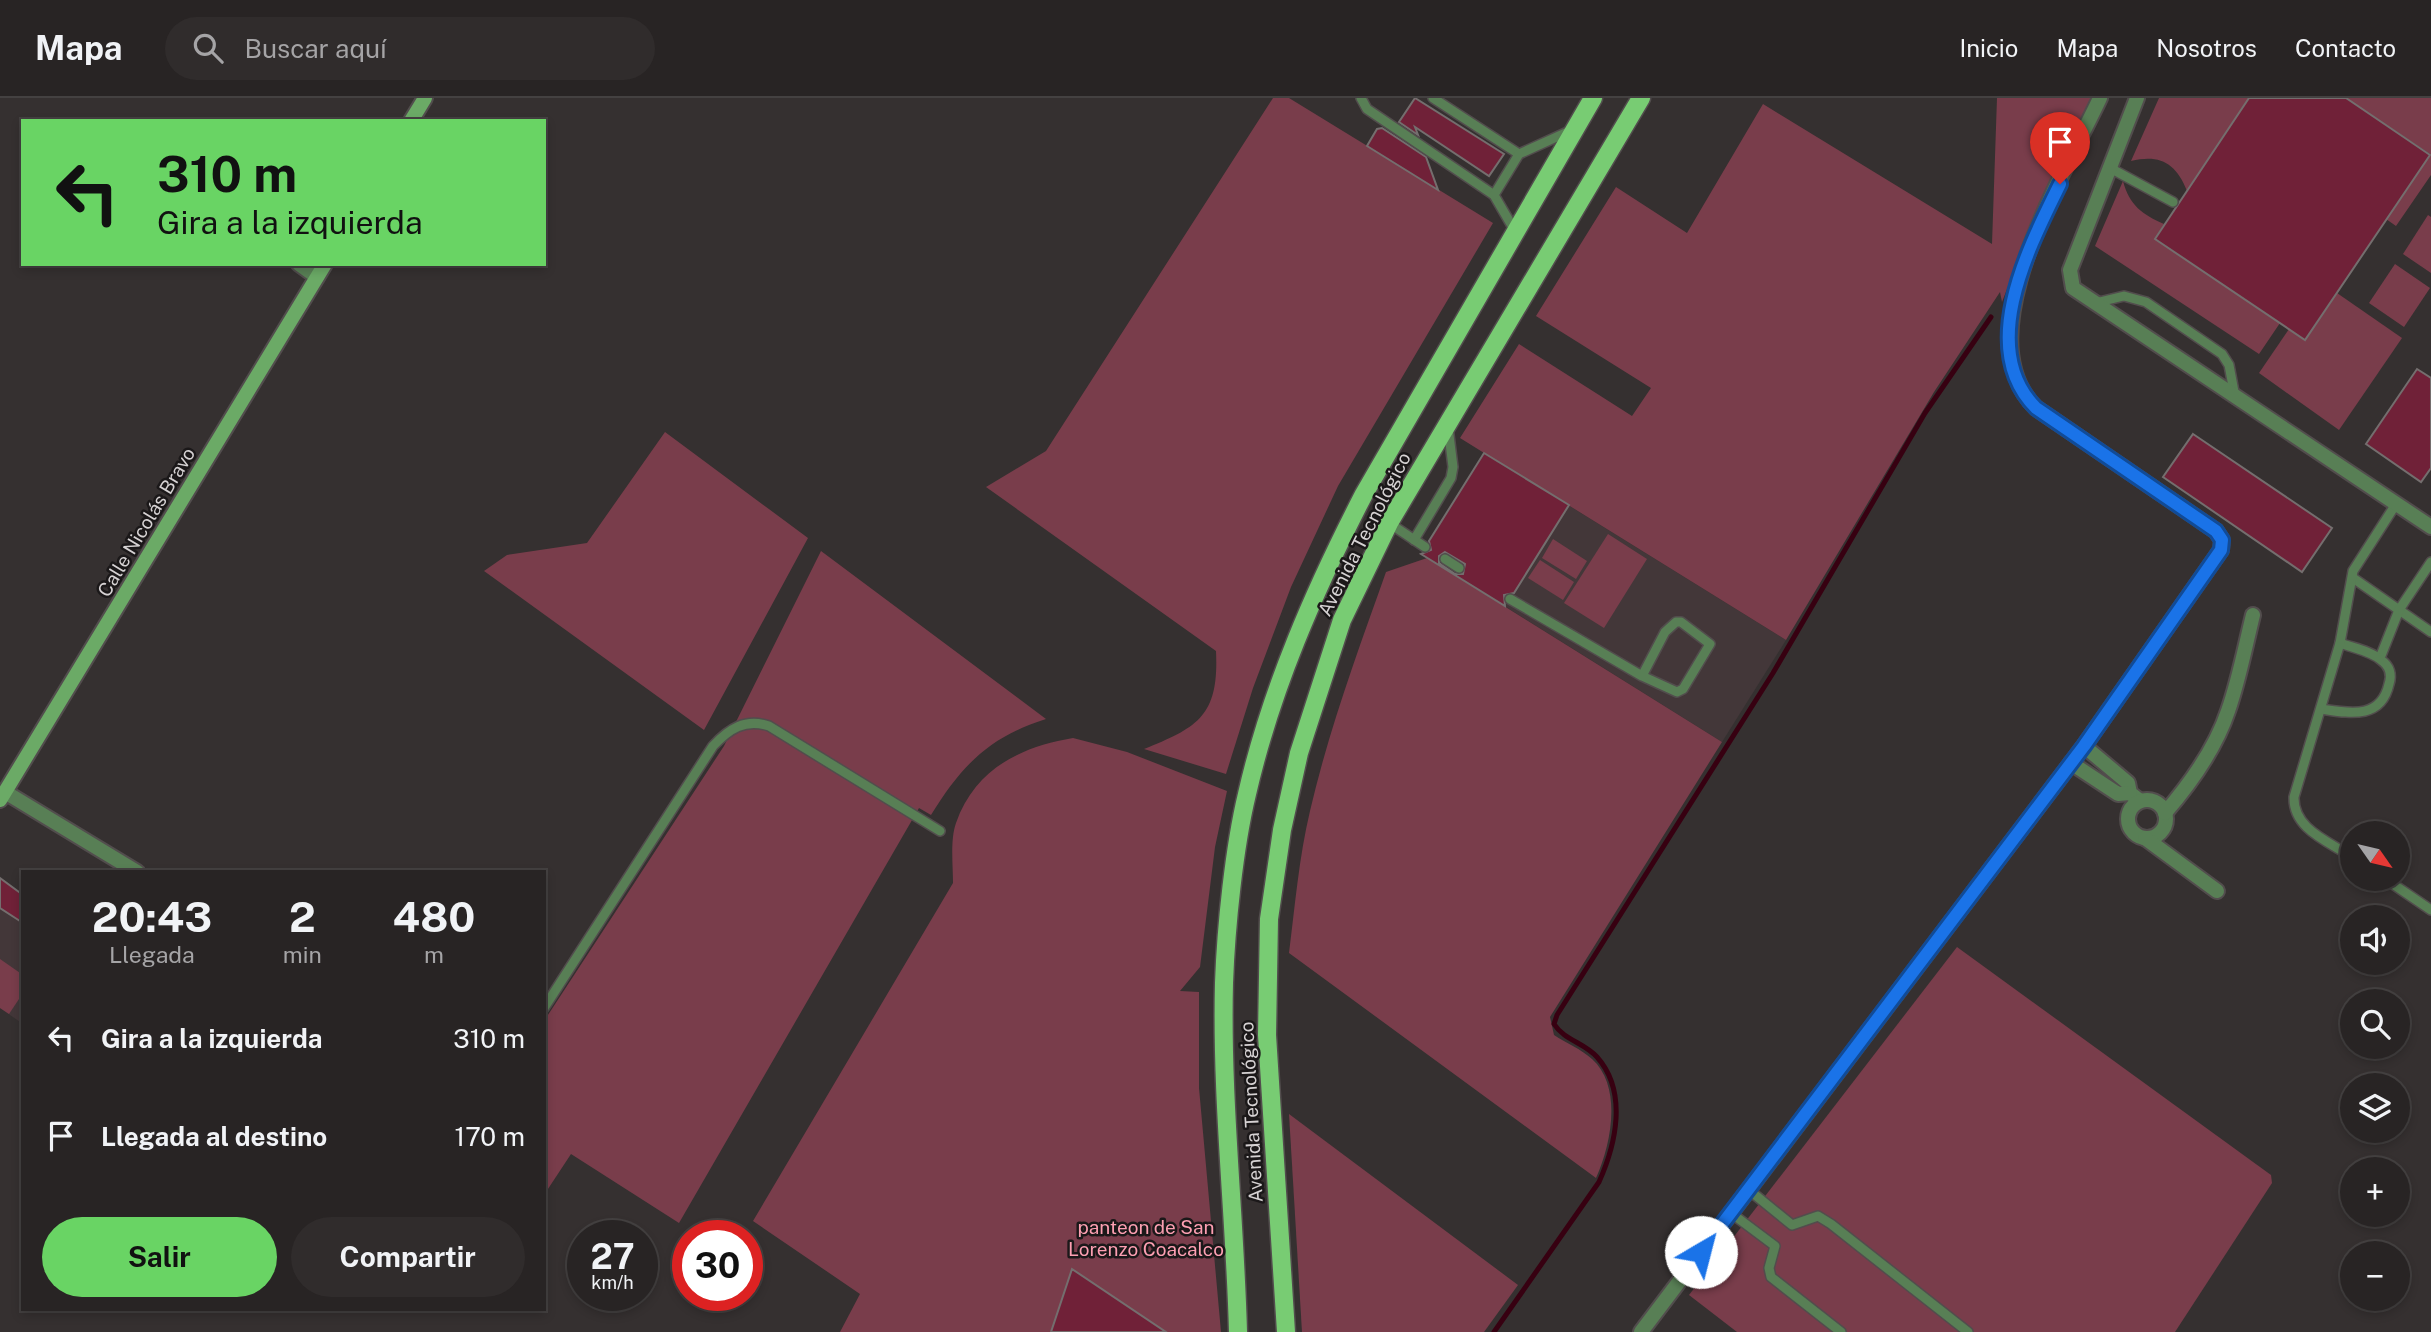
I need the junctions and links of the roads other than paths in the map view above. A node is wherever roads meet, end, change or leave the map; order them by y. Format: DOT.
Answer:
graph roads {
  1 [pos="425,98"];
  2 [pos="1361,98"];
  3 [pos="1433,98"];
  4 [pos="1593,98"];
  5 [pos="1641,98"];
  6 [pos="2100,98"];
  7 [pos="2137,98"];
  8 [pos="412,119"];
  9 [pos="1573,130"];
  10 [pos="1519,154"];
  11 [pos="2110,167"];
  12 [pos="1494,195"];
  13 [pos="2173,202"];
  14 [pos="1516,232"];
  15 [pos="321,270"];
  16 [pos="2095,303"];
  17 [pos="2235,397"];
  18 [pos="1447,422"];
  19 [pos="2396,504"];
  20 [pos="1389,523"];
  21 [pos="2431,527"];
  22 [pos="1414,540"];
  23 [pos="1425,547"];
  24 [pos="1445,559"];
  25 [pos="2431,562"];
  26 [pos="1459,568"];
  27 [pos="2353,578"];
  28 [pos="1510,599"];
  29 [pos="2399,610"];
  30 [pos="2253,615"];
  31 [pos="2431,632"];
  32 [pos="2340,643"];
  33 [pos="2380,658"];
  34 [pos="1642,676"];
  35 [pos="2321,709"];
  36 [pos="2084,746"];
  37 [pos="2071,763"];
  38 [pos="3,796"];
  39 [pos="2135,797"];
  40 [pos="2165,813"];
  41 [pos="940,831"];
  42 [pos="2145,838"];
  43 [pos="2340,849"];
  44 [pos="133,870"];
  45 [pos="2217,891"];
  46 [pos="2403,891"];
  47 [pos="2431,910"];
  48 [pos="546,1005"];
  49 [pos="1749,1191"];
  50 [pos="1731,1213"];
  51 [pos="1283,1292"];
  52 [pos="1238,1332"];
  53 [pos="1272,1332"];
  54 [pos="1286,1332"];
  55 [pos="1641,1332"];
  56 [pos="1840,1332"];
  57 [pos="1968,1332"];
  1 -- 8 [label="street"];
  2 -- 12 [label="lane"];
  3 -- 10 [label="lane"];
  4 -- 9 [label="main road, Avenida Tecnológico"];
  5 -- 18 [label="main road, Avenida Tecnológico"];
  6 -- 36 [label="street"];
  7 -- 11 [label="street"];
  9 -- 10 [label="lane"];
  9 -- 14 [label="main road, Avenida Tecnológico"];
  10 -- 12 [label="lane"];
  11 -- 13 [label="lane"];
  11 -- 16 [label="street"];
  12 -- 14 [label="lane"];
  14 -- 52 [label="main road, Avenida Tecnológico"];
  15 -- 38 [label="street, Calle Nicolás Bravo"];
  16 -- 17 [label="street"];
  16 -- 17 [label="lane"];
  17 -- 19 [label="street"];
  18 -- 20 [label="main road, Avenida Tecnológico"];
  18 -- 22 [label="lane"];
  19 -- 21 [label="street"];
  19 -- 27 [label="lane"];
  20 -- 22 [label="lane"];
  20 -- 51 [label="main road, Avenida Tecnológico"];
  22 -- 23 [label="lane"];
  24 -- 26 [label="lane"];
  25 -- 29 [label="lane"];
  27 -- 29 [label="lane"];
  27 -- 32 [label="lane"];
  28 -- 34 [label="lane"];
  29 -- 31 [label="lane"];
  29 -- 33 [label="lane"];
  30 -- 40 [label="street"];
  32 -- 33 [label="lane"];
  32 -- 35 [label="lane"];
  33 -- 35 [label="lane"];
  34 -- 34 [label="lane"];
  35 -- 43 [label="lane"];
  36 -- 37 [label="street"];
  36 -- 39 [label="street"];
  37 -- 39 [label="street"];
  37 -- 49 [label="street"];
  38 -- 44 [label="street"];
  39 -- 40 [label="street"];
  39 -- 42 [label="street"];
  40 -- 42 [label="street"];
  41 -- 48 [label="lane"];
  42 -- 45 [label="street"];
  46 -- 47 [label="lane"];
  49 -- 50 [label="street"];
  49 -- 57 [label="lane"];
  50 -- 55 [label="street"];
  50 -- 56 [label="lane"];
  51 -- 53 [label="main road"];
  51 -- 54 [label="main road, Avenida Tecnológico"];
}
